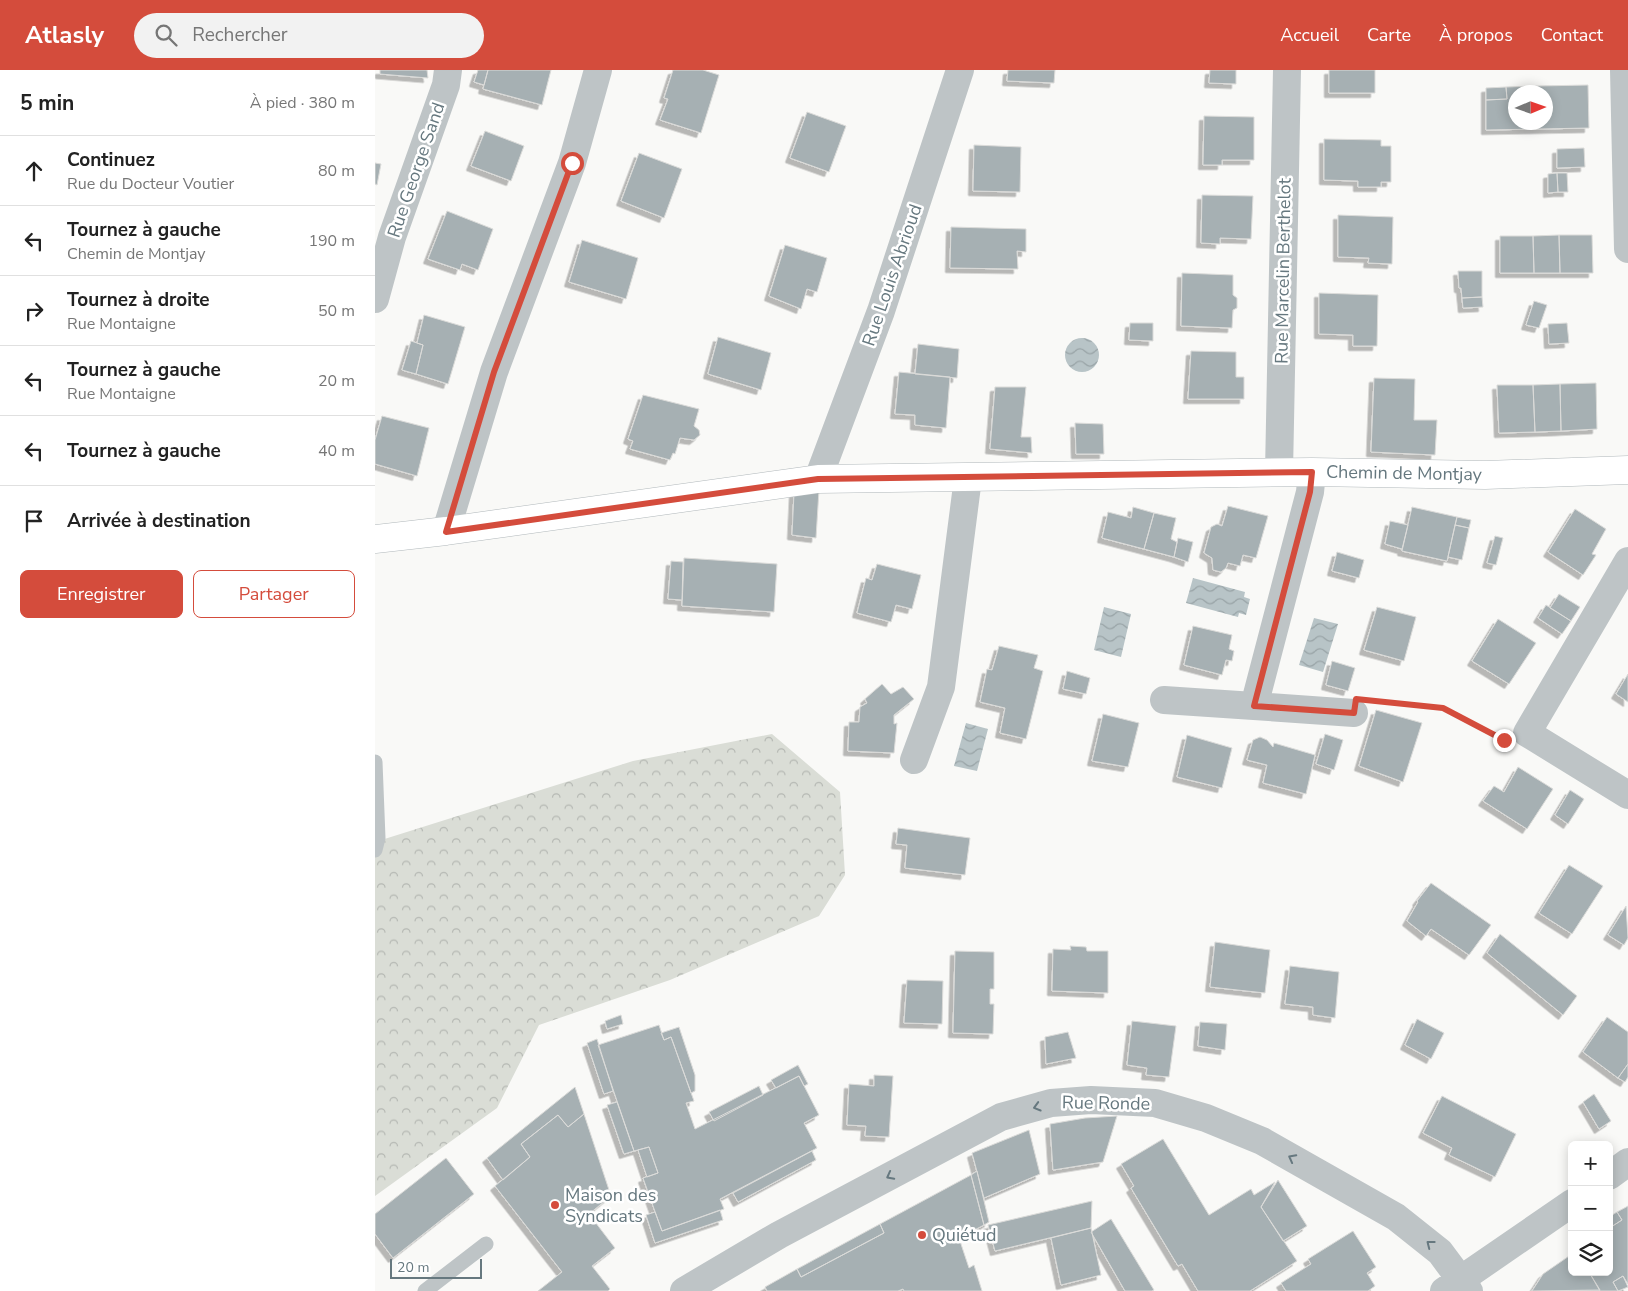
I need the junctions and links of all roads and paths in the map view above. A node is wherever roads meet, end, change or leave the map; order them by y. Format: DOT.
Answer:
graph roads {
  1 [pos="448,70"];
  2 [pos="598,70"];
  3 [pos="960,70"];
  4 [pos="1287,70"];
  5 [pos="1624,70"];
  6 [pos="384,234"];
  7 [pos="1628,248"];
  8 [pos="375,299"];
  9 [pos="1628,470"];
  10 [pos="1279,472"];
  11 [pos="1312,472"];
  12 [pos="968,478"];
  13 [pos="818,479"];
  14 [pos="446,532"];
  15 [pos="375,539"];
  16 [pos="1628,561"];
  17 [pos="1164,700"];
  18 [pos="1254,706"];
  19 [pos="1354,713"];
  20 [pos="1527,733"];
  21 [pos="914,760"];
  22 [pos="375,762"];
  23 [pos="1628,795"];
  24 [pos="375,850"];
  25 [pos="1628,1162"];
  26 [pos="1613,1173"];
  27 [pos="1568,1205"];
  28 [pos="486,1244"];
  29 [pos="1458,1287"];
  30 [pos="425,1291"];
  31 [pos="684,1291"];
  1 -- 6 [label="street, Rue George Sand"];
  2 -- 14 [label="street"];
  3 -- 13 [label="street, Rue Louis Abrioud"];
  4 -- 10 [label="street, Rue Marcelin Berthelot"];
  5 -- 7 [label="street"];
  6 -- 8 [label="street, Rue George Sand"];
  9 -- 11 [label="street, Chemin de Montjay"];
  10 -- 11 [label="street, Chemin de Montjay"];
  10 -- 12 [label="street, Chemin de Montjay"];
  11 -- 18 [label="street"];
  12 -- 13 [label="street, Chemin de Montjay"];
  12 -- 21 [label="street"];
  13 -- 14 [label="street, Chemin de Montjay"];
  14 -- 15 [label="street, Chemin de Montjay"];
  16 -- 20 [label="street"];
  17 -- 18 [label="street"];
  18 -- 19 [label="street"];
  19 -- 20 [label="path"];
  20 -- 23 [label="street"];
  22 -- 24 [label="lane"];
  25 -- 26 [label="street"];
  27 -- 29 [label="street"];
  28 -- 30 [label="lane"];
  29 -- 31 [label="street, Rue Ronde, one-way"];
}
